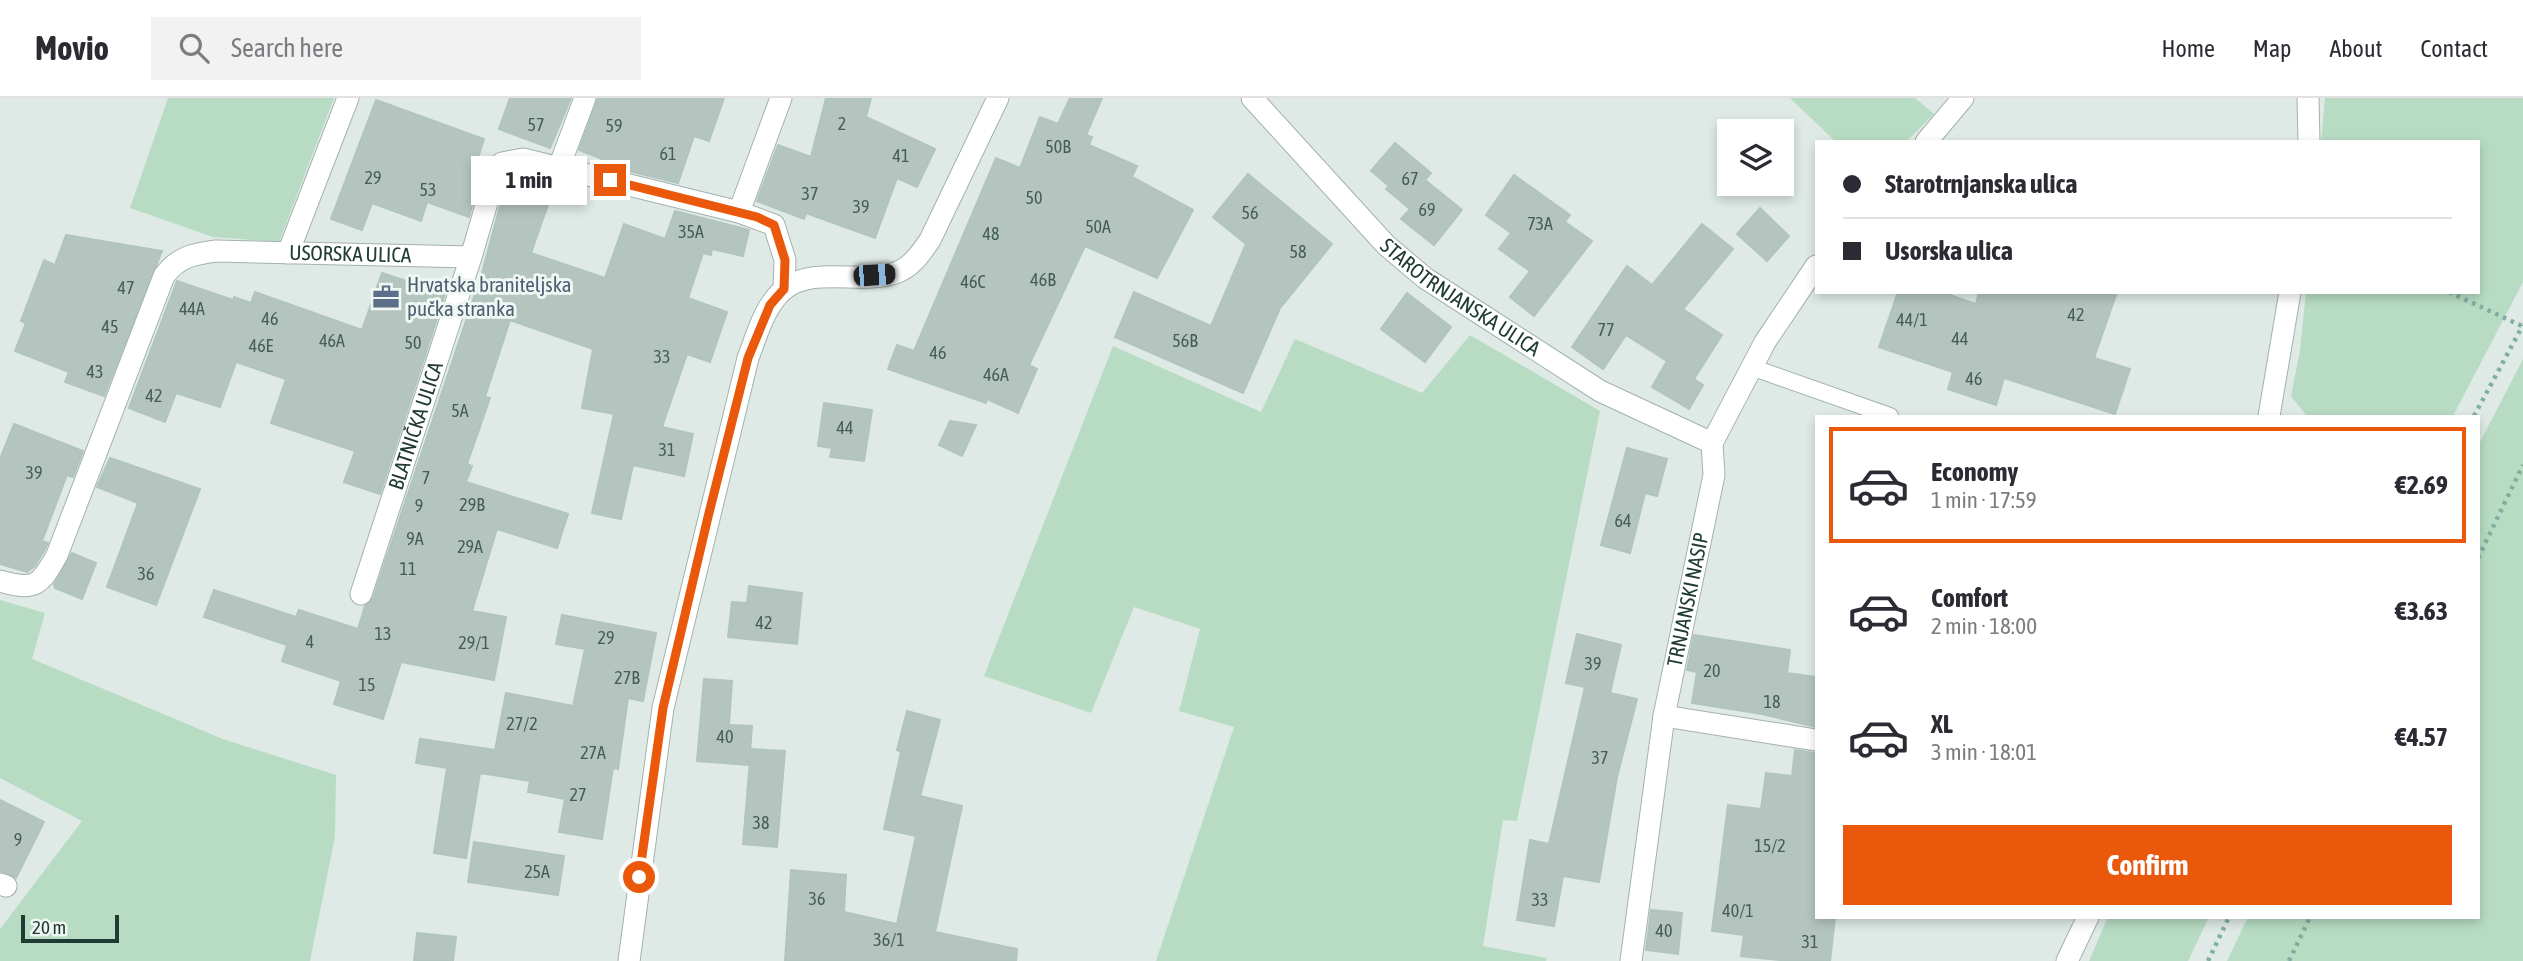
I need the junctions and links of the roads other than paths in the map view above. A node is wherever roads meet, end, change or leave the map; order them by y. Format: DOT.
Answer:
graph roads {
  1 [pos="348,98"];
  2 [pos="585,98"];
  3 [pos="781,98"];
  4 [pos="998,98"];
  5 [pos="1252,98"];
  6 [pos="1964,98"];
  7 [pos="2308,98"];
  8 [pos="1928,140"];
  9 [pos="2309,140"];
  10 [pos="559,167"];
  11 [pos="738,212"];
  12 [pos="288,253"];
  13 [pos="471,257"];
  14 [pos="1815,268"];
  15 [pos="784,289"];
  16 [pos="2290,294"];
  17 [pos="1751,367"];
  18 [pos="1887,415"];
  19 [pos="2269,415"];
  20 [pos="1712,443"];
  21 [pos="0,581"];
  22 [pos="361,594"];
  23 [pos="1664,716"];
  24 [pos="1815,740"];
  25 [pos="2087,919"];
  26 [pos="629,961"];
  27 [pos="1631,961"];
  28 [pos="2067,961"];
  1 -- 12 [label="street"];
  2 -- 10 [label="street"];
  3 -- 11 [label="street"];
  4 -- 15 [label="street"];
  5 -- 20 [label="street, STAROTRNJANSKA ULICA"];
  6 -- 8 [label="street"];
  7 -- 9 [label="street"];
  10 -- 11 [label="street"];
  10 -- 13 [label="street"];
  11 -- 15 [label="street"];
  12 -- 13 [label="street, USORSKA ULICA"];
  12 -- 21 [label="street, USORSKA ULICA"];
  13 -- 22 [label="street, BLATNIČKA ULICA"];
  14 -- 17 [label="street, TRNJANSKI NASIP"];
  15 -- 26 [label="street"];
  16 -- 19 [label="street"];
  17 -- 18 [label="lane"];
  17 -- 20 [label="street, TRNJANSKI NASIP"];
  20 -- 23 [label="street, TRNJANSKI NASIP"];
  23 -- 24 [label="street"];
  23 -- 27 [label="street, TRNJANSKI NASIP"];
  25 -- 28 [label="street"];
}
